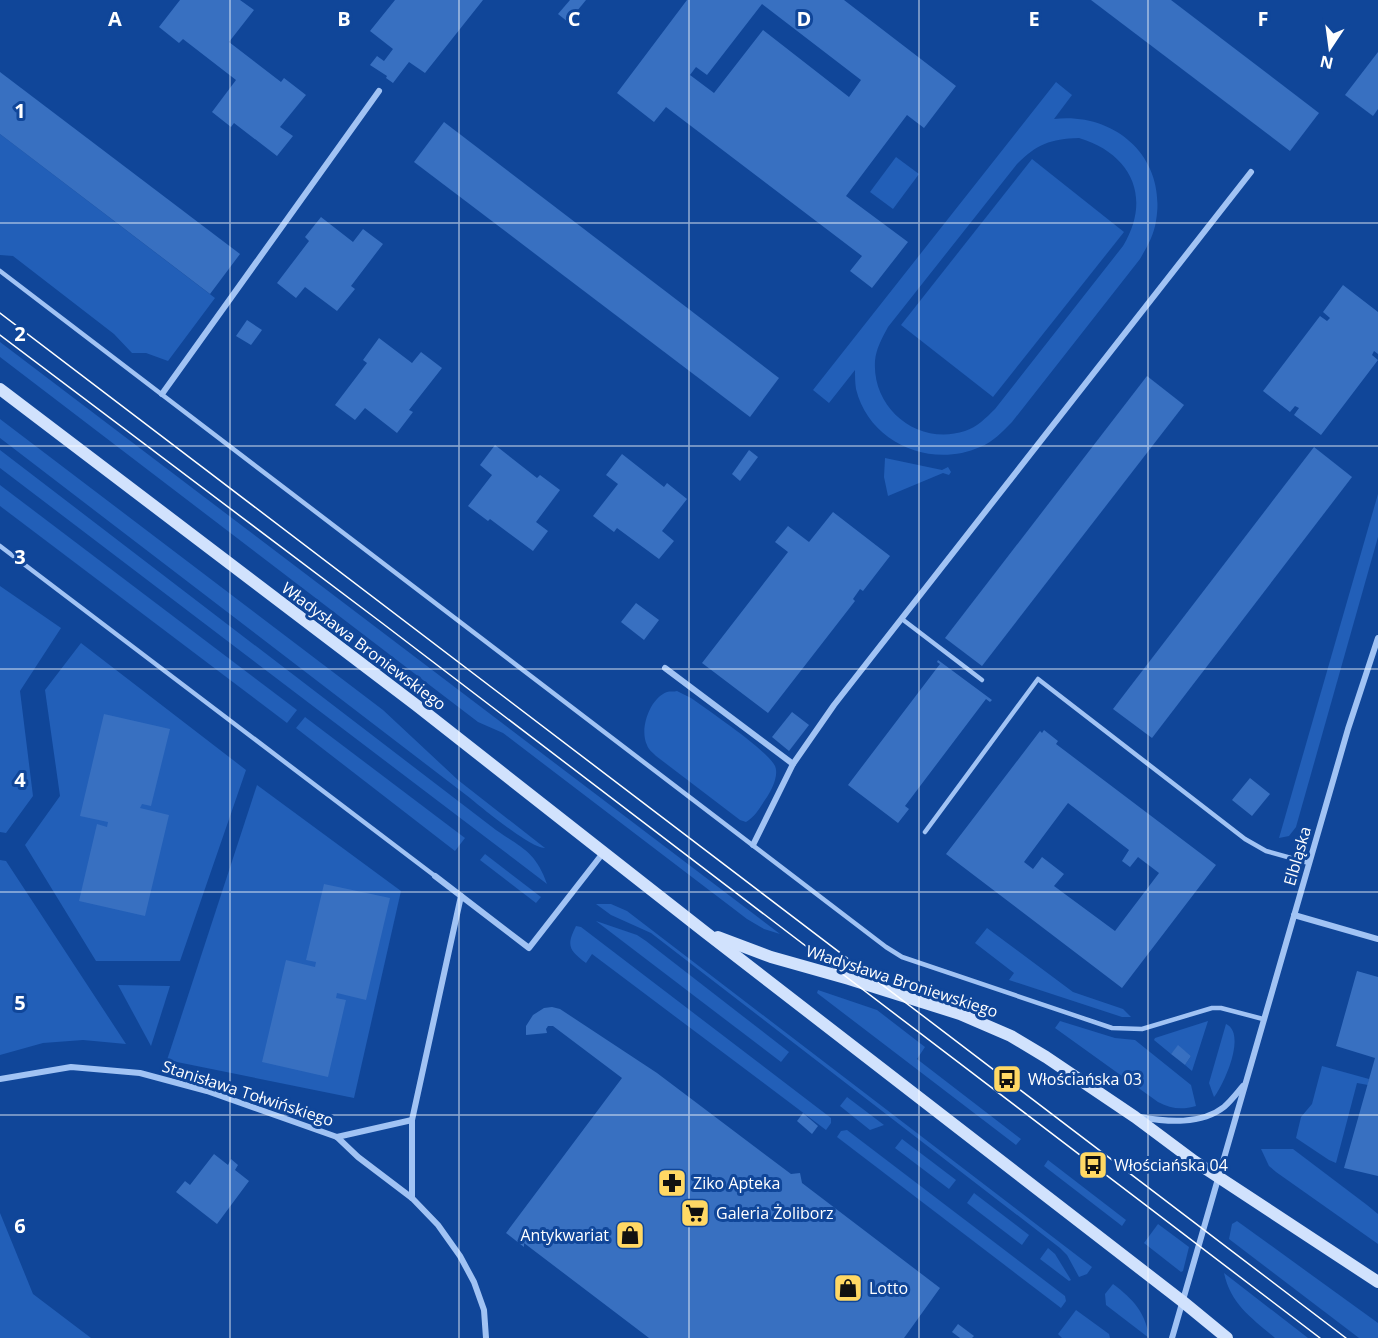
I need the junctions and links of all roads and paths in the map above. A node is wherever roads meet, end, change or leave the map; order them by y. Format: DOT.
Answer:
graph roads {
  1 [pos="379,91"];
  2 [pos="1251,172"];
  3 [pos="0,271"];
  4 [pos="0,389"];
  5 [pos="162,394"];
  6 [pos="0,546"];
  7 [pos="902,619"];
  8 [pos="1378,638"];
  9 [pos="665,668"];
  10 [pos="982,680"];
  11 [pos="793,764"];
  12 [pos="925,832"];
  13 [pos="753,845"];
  14 [pos="603,853"];
  15 [pos="1309,863"];
  16 [pos="435,876"];
  17 [pos="462,896"];
  18 [pos="1294,915"];
  19 [pos="705,932"];
  20 [pos="1378,939"];
  21 [pos="1263,1019"];
  22 [pos="0,1080"];
  23 [pos="1246,1083"];
  24 [pos="1135,1117"];
  25 [pos="412,1120"];
  26 [pos="337,1137"];
  27 [pos="1220,1177"];
  28 [pos="412,1198"];
  29 [pos="1378,1282"];
  30 [pos="1182,1301"];
  31 [pos="486,1338"];
  32 [pos="1172,1338"];
  33 [pos="1227,1338"];
  1 -- 5 [label="street"];
  2 -- 7 [label="street"];
  3 -- 5 [label="lane"];
  4 -- 14 [label="main road, Władysława Broniewskiego"];
  5 -- 13 [label="lane"];
  6 -- 16 [label="lane"];
  7 -- 10 [label="lane"];
  7 -- 11 [label="street"];
  8 -- 15 [label="street, Elbląska"];
  9 -- 11 [label="street"];
  11 -- 13 [label="street"];
  12 -- 15 [label="lane"];
  13 -- 21 [label="lane"];
  14 -- 17 [label="street"];
  14 -- 19 [label="main road, Władysława Broniewskiego"];
  15 -- 18 [label="street, Elbląska"];
  16 -- 17 [label="street"];
  17 -- 25 [label="street"];
  18 -- 20 [label="street"];
  18 -- 21 [label="street, Elbląska"];
  19 -- 24 [label="main road, Władysława Broniewskiego"];
  19 -- 30 [label="main road, Władysława Broniewskiego"];
  21 -- 23 [label="street, Elbląska"];
  22 -- 26 [label="street, Stanisława Tołwińskiego"];
  23 -- 24 [label="street, Elbląska"];
  23 -- 27 [label="street, Elbląska"];
  24 -- 27 [label="main road, Władysława Broniewskiego"];
  25 -- 26 [label="street"];
  25 -- 28 [label="street"];
  26 -- 28 [label="street, Stanisława Tołwińskiego"];
  27 -- 29 [label="main road, Władysława Broniewskiego"];
  27 -- 30 [label="street, Elbląska"];
  28 -- 31 [label="street, Stanisława Tołwińskiego"];
  30 -- 32 [label="street, Elbląska"];
  30 -- 33 [label="main road, Władysława Broniewskiego"];
}
